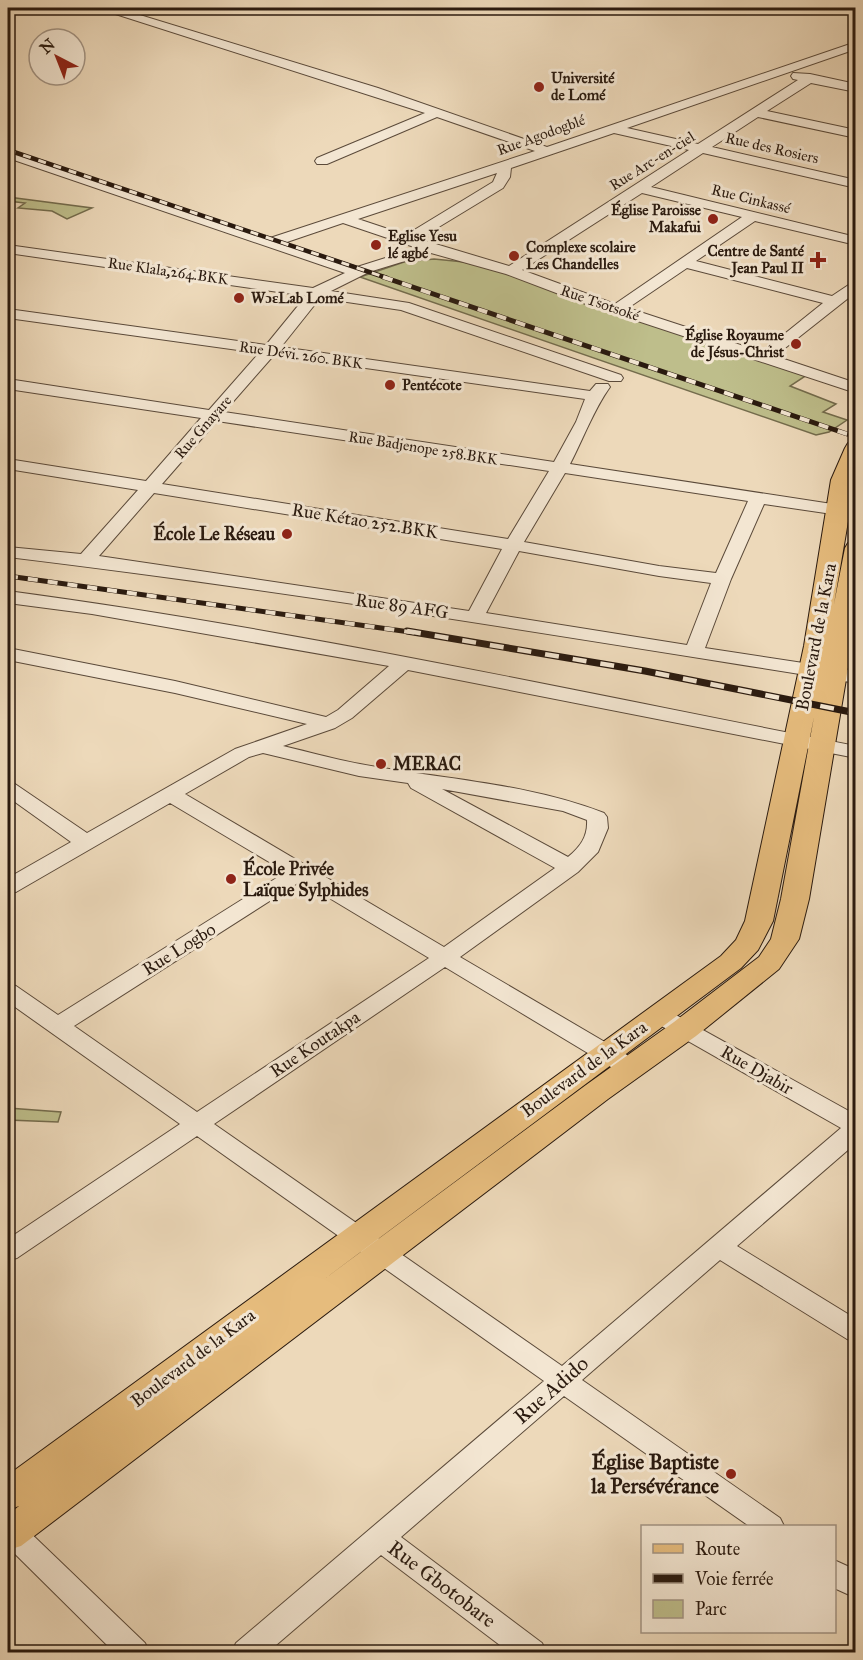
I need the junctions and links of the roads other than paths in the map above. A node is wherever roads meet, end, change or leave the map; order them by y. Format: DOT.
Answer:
graph roads {
  1 [pos="107,8"];
  2 [pos="855,45"];
  3 [pos="777,71"];
  4 [pos="810,78"];
  5 [pos="855,88"];
  6 [pos="435,113"];
  7 [pos="758,113"];
  8 [pos="610,128"];
  9 [pos="855,134"];
  10 [pos="703,149"];
  11 [pos="544,150"];
  12 [pos="8,154"];
  13 [pos="321,161"];
  14 [pos="506,165"];
  15 [pos="855,184"];
  16 [pos="639,188"];
  17 [pos="753,216"];
  18 [pos="345,219"];
  19 [pos="408,240"];
  20 [pos="271,242"];
  21 [pos="855,242"];
  22 [pos="431,248"];
  23 [pos="14,250"];
  24 [pos="8,262"];
  25 [pos="686,263"];
  26 [pos="511,271"];
  27 [pos="348,276"];
  28 [pos="855,284"];
  29 [pos="317,292"];
  30 [pos="834,301"];
  31 [pos="617,309"];
  32 [pos="8,314"];
  33 [pos="270,350"];
  34 [pos="765,357"];
  35 [pos="8,384"];
  36 [pos="855,388"];
  37 [pos="594,396"];
  38 [pos="213,416"];
  39 [pos="854,451"];
  40 [pos="8,464"];
  41 [pos="559,469"];
  42 [pos="150,487"];
  43 [pos="758,499"];
  44 [pos="833,509"];
  45 [pos="513,545"];
  46 [pos="855,548"];
  47 [pos="8,552"];
  48 [pos="86,560"];
  49 [pos="722,579"];
  50 [pos="8,597"];
  51 [pos="475,617"];
  52 [pos="694,652"];
  53 [pos="8,654"];
  54 [pos="403,664"];
  55 [pos="820,671"];
  56 [pos="328,724"];
  57 [pos="808,743"];
  58 [pos="260,746"];
  59 [pos="855,752"];
  60 [pos="403,776"];
  61 [pos="8,788"];
  62 [pos="172,795"];
  63 [pos="87,843"];
  64 [pos="570,867"];
  65 [pos="301,872"];
  66 [pos="8,888"];
  67 [pos="445,957"];
  68 [pos="8,992"];
  69 [pos="672,1022"];
  70 [pos="57,1026"];
  71 [pos="618,1060"];
  72 [pos="197,1124"];
  73 [pos="855,1127"];
  74 [pos="357,1237"];
  75 [pos="717,1246"];
  76 [pos="8,1251"];
  77 [pos="383,1255"];
  78 [pos="855,1332"];
  79 [pos="561,1380"];
  80 [pos="8,1495"];
  81 [pos="767,1525"];
  82 [pos="9,1532"];
  83 [pos="380,1538"];
  84 [pos="836,1573"];
  85 [pos="855,1587"];
  86 [pos="134,1653"];
  87 [pos="247,1653"];
  88 [pos="531,1653"];
  1 -- 6 [label="street"];
  2 -- 3 [label="street, Rue Agodogblé"];
  3 -- 4 [label="street"];
  3 -- 8 [label="street, Rue Agodogblé"];
  4 -- 5 [label="street"];
  4 -- 7 [label="street, Rue Arc-en-ciel"];
  6 -- 11 [label="street"];
  6 -- 13 [label="street"];
  7 -- 9 [label="street"];
  7 -- 10 [label="street, Rue Arc-en-ciel"];
  8 -- 10 [label="street, Rue des Rosiers"];
  8 -- 11 [label="street, Rue Agodogblé"];
  10 -- 15 [label="street, Rue des Rosiers"];
  10 -- 16 [label="street, Rue Arc-en-ciel"];
  11 -- 14 [label="street, Rue Agodogblé"];
  12 -- 20 [label="street"];
  14 -- 18 [label="street, Rue Agodogblé"];
  14 -- 19 [label="street"];
  16 -- 17 [label="street, Rue Cinkassé"];
  16 -- 26 [label="street, Rue Arc-en-ciel"];
  17 -- 21 [label="street, Rue Cinkassé"];
  17 -- 25 [label="street"];
  18 -- 19 [label="street, Rue Tsotsoké"];
  18 -- 20 [label="street, Rue Agodogblé"];
  19 -- 22 [label="street, Rue Tsotsoké"];
  20 -- 27 [label="street"];
  22 -- 26 [label="street, Rue Tsotsoké"];
  22 -- 27 [label="street"];
  23 -- 24 [label="street"];
  23 -- 29 [label="street, Rue Klala,264.BKK"];
  25 -- 30 [label="street"];
  25 -- 31 [label="street"];
  26 -- 31 [label="street, Rue Tsotsoké"];
  27 -- 29 [label="street"];
  28 -- 30 [label="street"];
  29 -- 33 [label="street, Rue Gnayare"];
  29 -- 37 [label="street, Rue Klala,264.BKK"];
  30 -- 34 [label="street"];
  31 -- 34 [label="street, Rue Tsotsoké"];
  32 -- 33 [label="street, Rue Dévi. 260. BKK"];
  33 -- 37 [label="street, Rue Dévi. 260. BKK"];
  33 -- 38 [label="street, Rue Gnayare"];
  34 -- 36 [label="street, Rue Tsotsoké"];
  35 -- 38 [label="street, Rue Badjenope 258.BKK"];
  37 -- 41 [label="street"];
  38 -- 41 [label="street, Rue Badjenope 258.BKK"];
  38 -- 42 [label="street, Rue Gnayare"];
  39 -- 44 [label="main road, Boulevard de la Kara"];
  40 -- 42 [label="street, Rue Kétao 252.BKK"];
  41 -- 43 [label="street, Rue Badjenope 258.BKK"];
  41 -- 45 [label="street"];
  42 -- 45 [label="street, Rue Kétao 252.BKK"];
  42 -- 48 [label="street, Rue Gnayare"];
  43 -- 44 [label="street, Rue Badjenope 258.BKK"];
  43 -- 49 [label="street"];
  44 -- 55 [label="main road, Boulevard de la Kara"];
  45 -- 49 [label="street, Rue Kétao 252.BKK"];
  45 -- 51 [label="street"];
  46 -- 55 [label="main road, Boulevard de la Kara"];
  47 -- 48 [label="street, Rue 89 AFG"];
  48 -- 51 [label="street, Rue 89 AFG"];
  49 -- 52 [label="street"];
  50 -- 54 [label="street"];
  51 -- 52 [label="street, Rue 89 AFG"];
  52 -- 55 [label="street, Rue 89 AFG"];
  53 -- 56 [label="street"];
  54 -- 56 [label="street"];
  54 -- 57 [label="street"];
  55 -- 57 [label="main road, Boulevard de la Kara"];
  56 -- 58 [label="street"];
  57 -- 59 [label="street"];
  57 -- 69 [label="main road, Boulevard de la Kara"];
  58 -- 60 [label="street"];
  58 -- 62 [label="street"];
  60 -- 64 [label="street"];
  60 -- 64 [label="street, Rue Koutakpa"];
  61 -- 63 [label="street"];
  62 -- 63 [label="street"];
  62 -- 65 [label="street"];
  63 -- 66 [label="street"];
  64 -- 67 [label="street, Rue Koutakpa"];
  65 -- 67 [label="street"];
  65 -- 70 [label="street, Rue Logbo"];
  67 -- 71 [label="street"];
  67 -- 72 [label="street, Rue Koutakpa"];
  68 -- 70 [label="street"];
  69 -- 71 [label="main road, Boulevard de la Kara"];
  69 -- 73 [label="street, Rue Djabir"];
  70 -- 72 [label="street"];
  71 -- 74 [label="main road, Boulevard de la Kara"];
  71 -- 77 [label="main road, Boulevard de la Kara"];
  72 -- 74 [label="street"];
  72 -- 76 [label="street, Rue Koutakpa"];
  73 -- 75 [label="street, Rue Adido"];
  74 -- 77 [label="street"];
  74 -- 80 [label="main road, Boulevard de la Kara"];
  75 -- 78 [label="street"];
  75 -- 79 [label="street, Rue Adido"];
  77 -- 79 [label="street"];
  77 -- 82 [label="main road, Boulevard de la Kara"];
  79 -- 81 [label="street"];
  79 -- 83 [label="street, Rue Adido"];
  82 -- 86 [label="street"];
  83 -- 87 [label="street, Rue Adido"];
  83 -- 88 [label="street, Rue Gbotobare"];
  84 -- 85 [label="street"];
}
